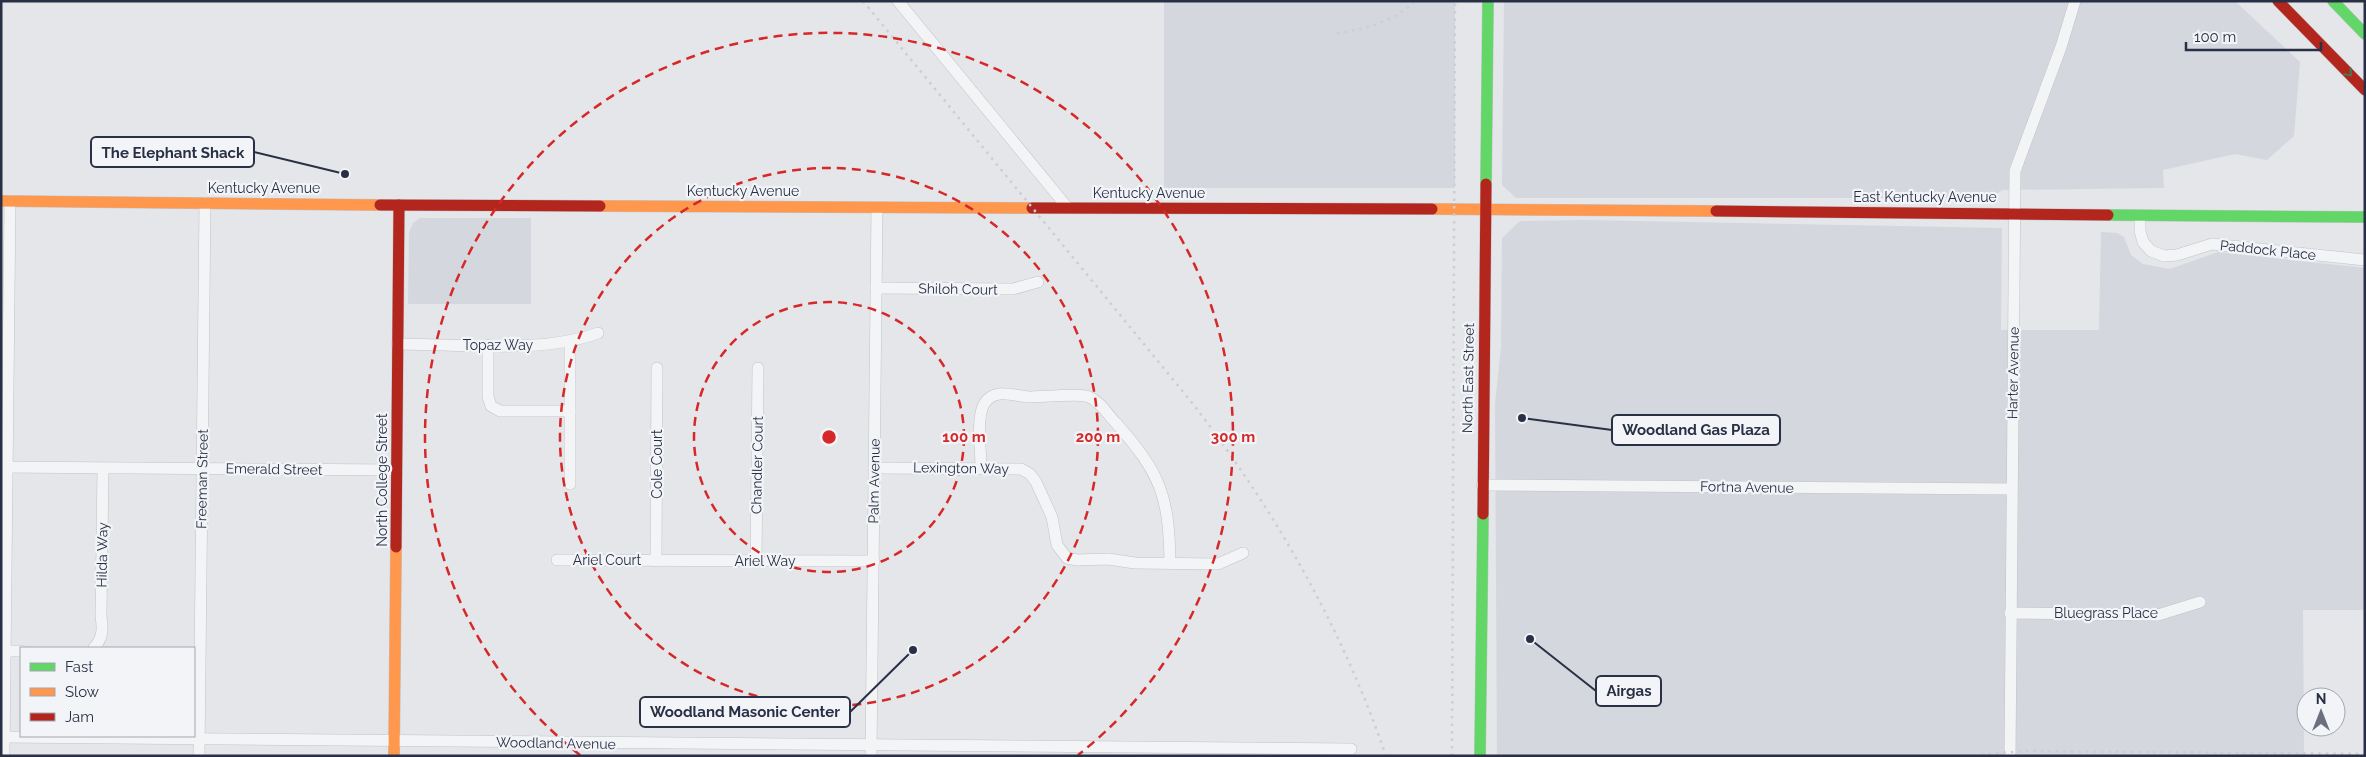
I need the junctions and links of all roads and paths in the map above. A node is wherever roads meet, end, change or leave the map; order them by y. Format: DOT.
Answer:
graph roads {
  1 [pos="898,1"];
  2 [pos="1488,1"];
  3 [pos="2075,1"];
  4 [pos="2278,1"];
  5 [pos="2333,1"];
  6 [pos="2344,1"];
  7 [pos="2365,23"];
  8 [pos="2365,34"];
  9 [pos="2365,90"];
  10 [pos="6,201"];
  11 [pos="205,203"];
  12 [pos="399,205"];
  13 [pos="877,207"];
  14 [pos="1067,207"];
  15 [pos="1486,209"];
  16 [pos="2014,213"];
  17 [pos="2140,216"];
  18 [pos="2365,217"];
  19 [pos="2365,260"];
  20 [pos="1038,282"];
  21 [pos="876,288"];
  22 [pos="598,333"];
  23 [pos="570,341"];
  24 [pos="397,344"];
  25 [pos="488,345"];
  26 [pos="658,368"];
  27 [pos="758,368"];
  28 [pos="570,411"];
  29 [pos="4,467"];
  30 [pos="202,468"];
  31 [pos="874,468"];
  32 [pos="981,468"];
  33 [pos="103,469"];
  34 [pos="397,470"];
  35 [pos="570,484"];
  36 [pos="1482,485"];
  37 [pos="2012,489"];
  38 [pos="1243,553"];
  39 [pos="557,560"];
  40 [pos="656,561"];
  41 [pos="756,561"];
  42 [pos="874,561"];
  43 [pos="1170,564"];
  44 [pos="2200,602"];
  45 [pos="2010,613"];
  46 [pos="97,645"];
  47 [pos="5,651"];
  48 [pos="20,651"];
  49 [pos="3,738"];
  50 [pos="200,740"];
  51 [pos="394,741"];
  52 [pos="1351,749"];
  53 [pos="871,750"];
  54 [pos="1013,751"];
  55 [pos="1150,752"];
  56 [pos="1268,752"];
  57 [pos="4,756"];
  58 [pos="199,756"];
  59 [pos="394,756"];
  60 [pos="1480,756"];
  61 [pos="2010,756"];
  1 -- 14 [label="street"];
  2 -- 15 [label="main road, North East Street"];
  3 -- 16 [label="street, Harter Avenue"];
  4 -- 9 [label="main road, one-way"];
  5 -- 8 [label="main road"];
  6 -- 7 [label="main road"];
  10 -- 11 [label="main road, Kentucky Avenue"];
  10 -- 29 [label="street"];
  11 -- 12 [label="main road, Kentucky Avenue"];
  11 -- 30 [label="street, Freeman Street"];
  12 -- 13 [label="main road, Kentucky Avenue"];
  12 -- 24 [label="main road, North College Street"];
  13 -- 14 [label="main road, Kentucky Avenue"];
  13 -- 21 [label="street, Palm Avenue"];
  14 -- 15 [label="main road, Kentucky Avenue"];
  15 -- 16 [label="main road, East Kentucky Avenue"];
  15 -- 36 [label="main road, North East Street"];
  16 -- 17 [label="main road, East Kentucky Avenue"];
  16 -- 37 [label="street, Harter Avenue"];
  17 -- 18 [label="main road, East Kentucky Avenue"];
  17 -- 19 [label="street, Paddock Place"];
  20 -- 21 [label="street, Shiloh Court"];
  21 -- 31 [label="street, Palm Avenue"];
  22 -- 23 [label="street, Topaz Way"];
  23 -- 25 [label="street, Topaz Way"];
  23 -- 28 [label="street"];
  24 -- 25 [label="street, Topaz Way"];
  24 -- 34 [label="main road, North College Street"];
  25 -- 28 [label="street"];
  26 -- 40 [label="street, Cole Court"];
  27 -- 41 [label="street, Chandler Court"];
  28 -- 35 [label="street"];
  29 -- 33 [label="street, Emerald Street"];
  29 -- 47 [label="street"];
  30 -- 33 [label="street, Emerald Street"];
  30 -- 34 [label="street, Emerald Street"];
  30 -- 50 [label="street, Freeman Street"];
  31 -- 32 [label="street, Lexington Way"];
  31 -- 42 [label="street, Palm Avenue"];
  32 -- 43 [label="street, Lexington Way"];
  32 -- 43 [label="street"];
  33 -- 46 [label="street, Hilda Way"];
  34 -- 51 [label="main road, North College Street"];
  36 -- 37 [label="street, Fortna Avenue"];
  36 -- 60 [label="main road, North East Street"];
  37 -- 45 [label="street, Harter Avenue"];
  38 -- 43 [label="street, Lexington Way"];
  39 -- 40 [label="street, Ariel Court"];
  40 -- 41 [label="street, Ariel Way"];
  41 -- 42 [label="street, Ariel Way"];
  42 -- 53 [label="street, Palm Avenue"];
  44 -- 45 [label="street, Bluegrass Place"];
  45 -- 61 [label="street, Harter Avenue"];
  47 -- 48 [label="street"];
  47 -- 49 [label="street"];
  49 -- 50 [label="street, Woodland Avenue"];
  49 -- 57 [label="street"];
  50 -- 51 [label="street, Woodland Avenue"];
  50 -- 58 [label="street, Freeman Street"];
  51 -- 53 [label="street, Woodland Avenue"];
  51 -- 59 [label="main road, North College Street"];
  52 -- 56 [label="street, Woodland Avenue"];
  53 -- 54 [label="street, Woodland Avenue"];
  54 -- 55 [label="street, Woodland Avenue"];
  55 -- 56 [label="street, Woodland Avenue"];
}
